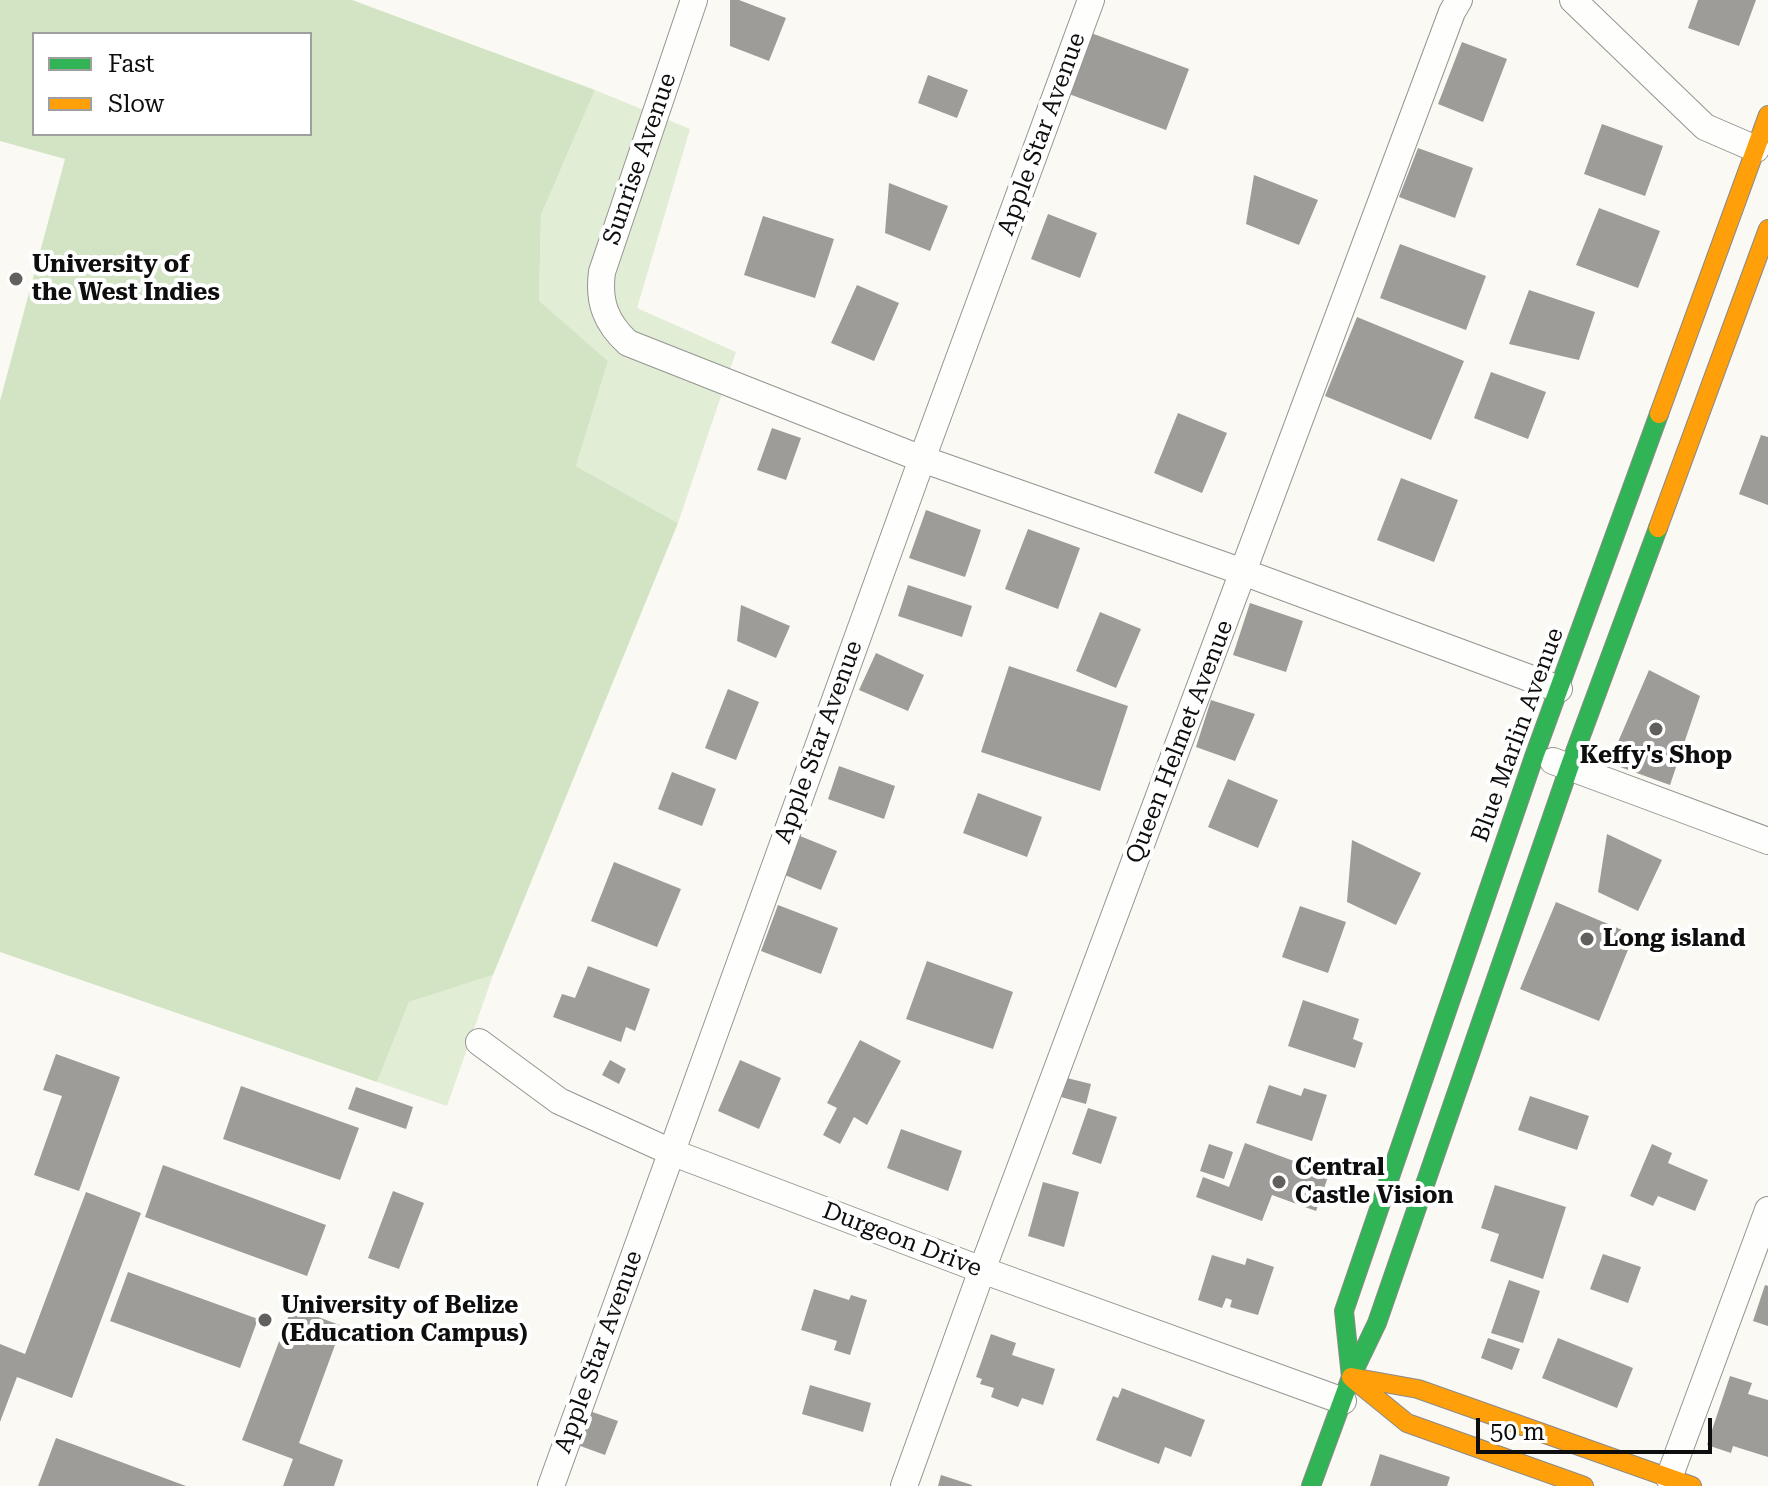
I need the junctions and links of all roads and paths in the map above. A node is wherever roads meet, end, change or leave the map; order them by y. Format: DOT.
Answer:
graph roads {
  1 [pos="694,0"];
  2 [pos="1091,0"];
  3 [pos="1459,0"];
  4 [pos="1573,0"];
  5 [pos="1768,115"];
  6 [pos="1756,149"];
  7 [pos="1768,229"];
  8 [pos="922,459"];
  9 [pos="1243,572"];
  10 [pos="1559,689"];
  11 [pos="1535,754"];
  12 [pos="1569,768"];
  13 [pos="1768,841"];
  14 [pos="479,1042"];
  15 [pos="671,1152"];
  16 [pos="1768,1210"];
  17 [pos="982,1270"];
  18 [pos="1347,1389"];
  19 [pos="1681,1482"];
  20 [pos="551,1486"];
  21 [pos="904,1486"];
  22 [pos="1311,1486"];
  23 [pos="1584,1486"];
  1 -- 8 [label="street, Sunrise Avenue"];
  2 -- 8 [label="street, Apple Star Avenue"];
  3 -- 9 [label="street, Queen Helmet Avenue"];
  4 -- 6 [label="street"];
  5 -- 6 [label="street, Blue Marlin Avenue"];
  6 -- 10 [label="street, Blue Marlin Avenue"];
  7 -- 12 [label="street, Blue Marlin Avenue"];
  8 -- 9 [label="street"];
  8 -- 15 [label="street, Apple Star Avenue"];
  9 -- 10 [label="street"];
  9 -- 17 [label="street, Queen Helmet Avenue"];
  10 -- 11 [label="street, Blue Marlin Avenue"];
  11 -- 12 [label="street"];
  11 -- 18 [label="street, Blue Marlin Avenue"];
  12 -- 13 [label="street"];
  12 -- 18 [label="street, Blue Marlin Avenue"];
  14 -- 15 [label="street, Durgeon Drive"];
  15 -- 17 [label="street, Durgeon Drive"];
  15 -- 20 [label="street, Apple Star Avenue"];
  16 -- 19 [label="street"];
  17 -- 18 [label="street, Durgeon Drive"];
  17 -- 21 [label="street, Queen Helmet Avenue"];
  18 -- 19 [label="street"];
  18 -- 22 [label="street, Blue Marlin Avenue"];
  18 -- 23 [label="street"];
}
